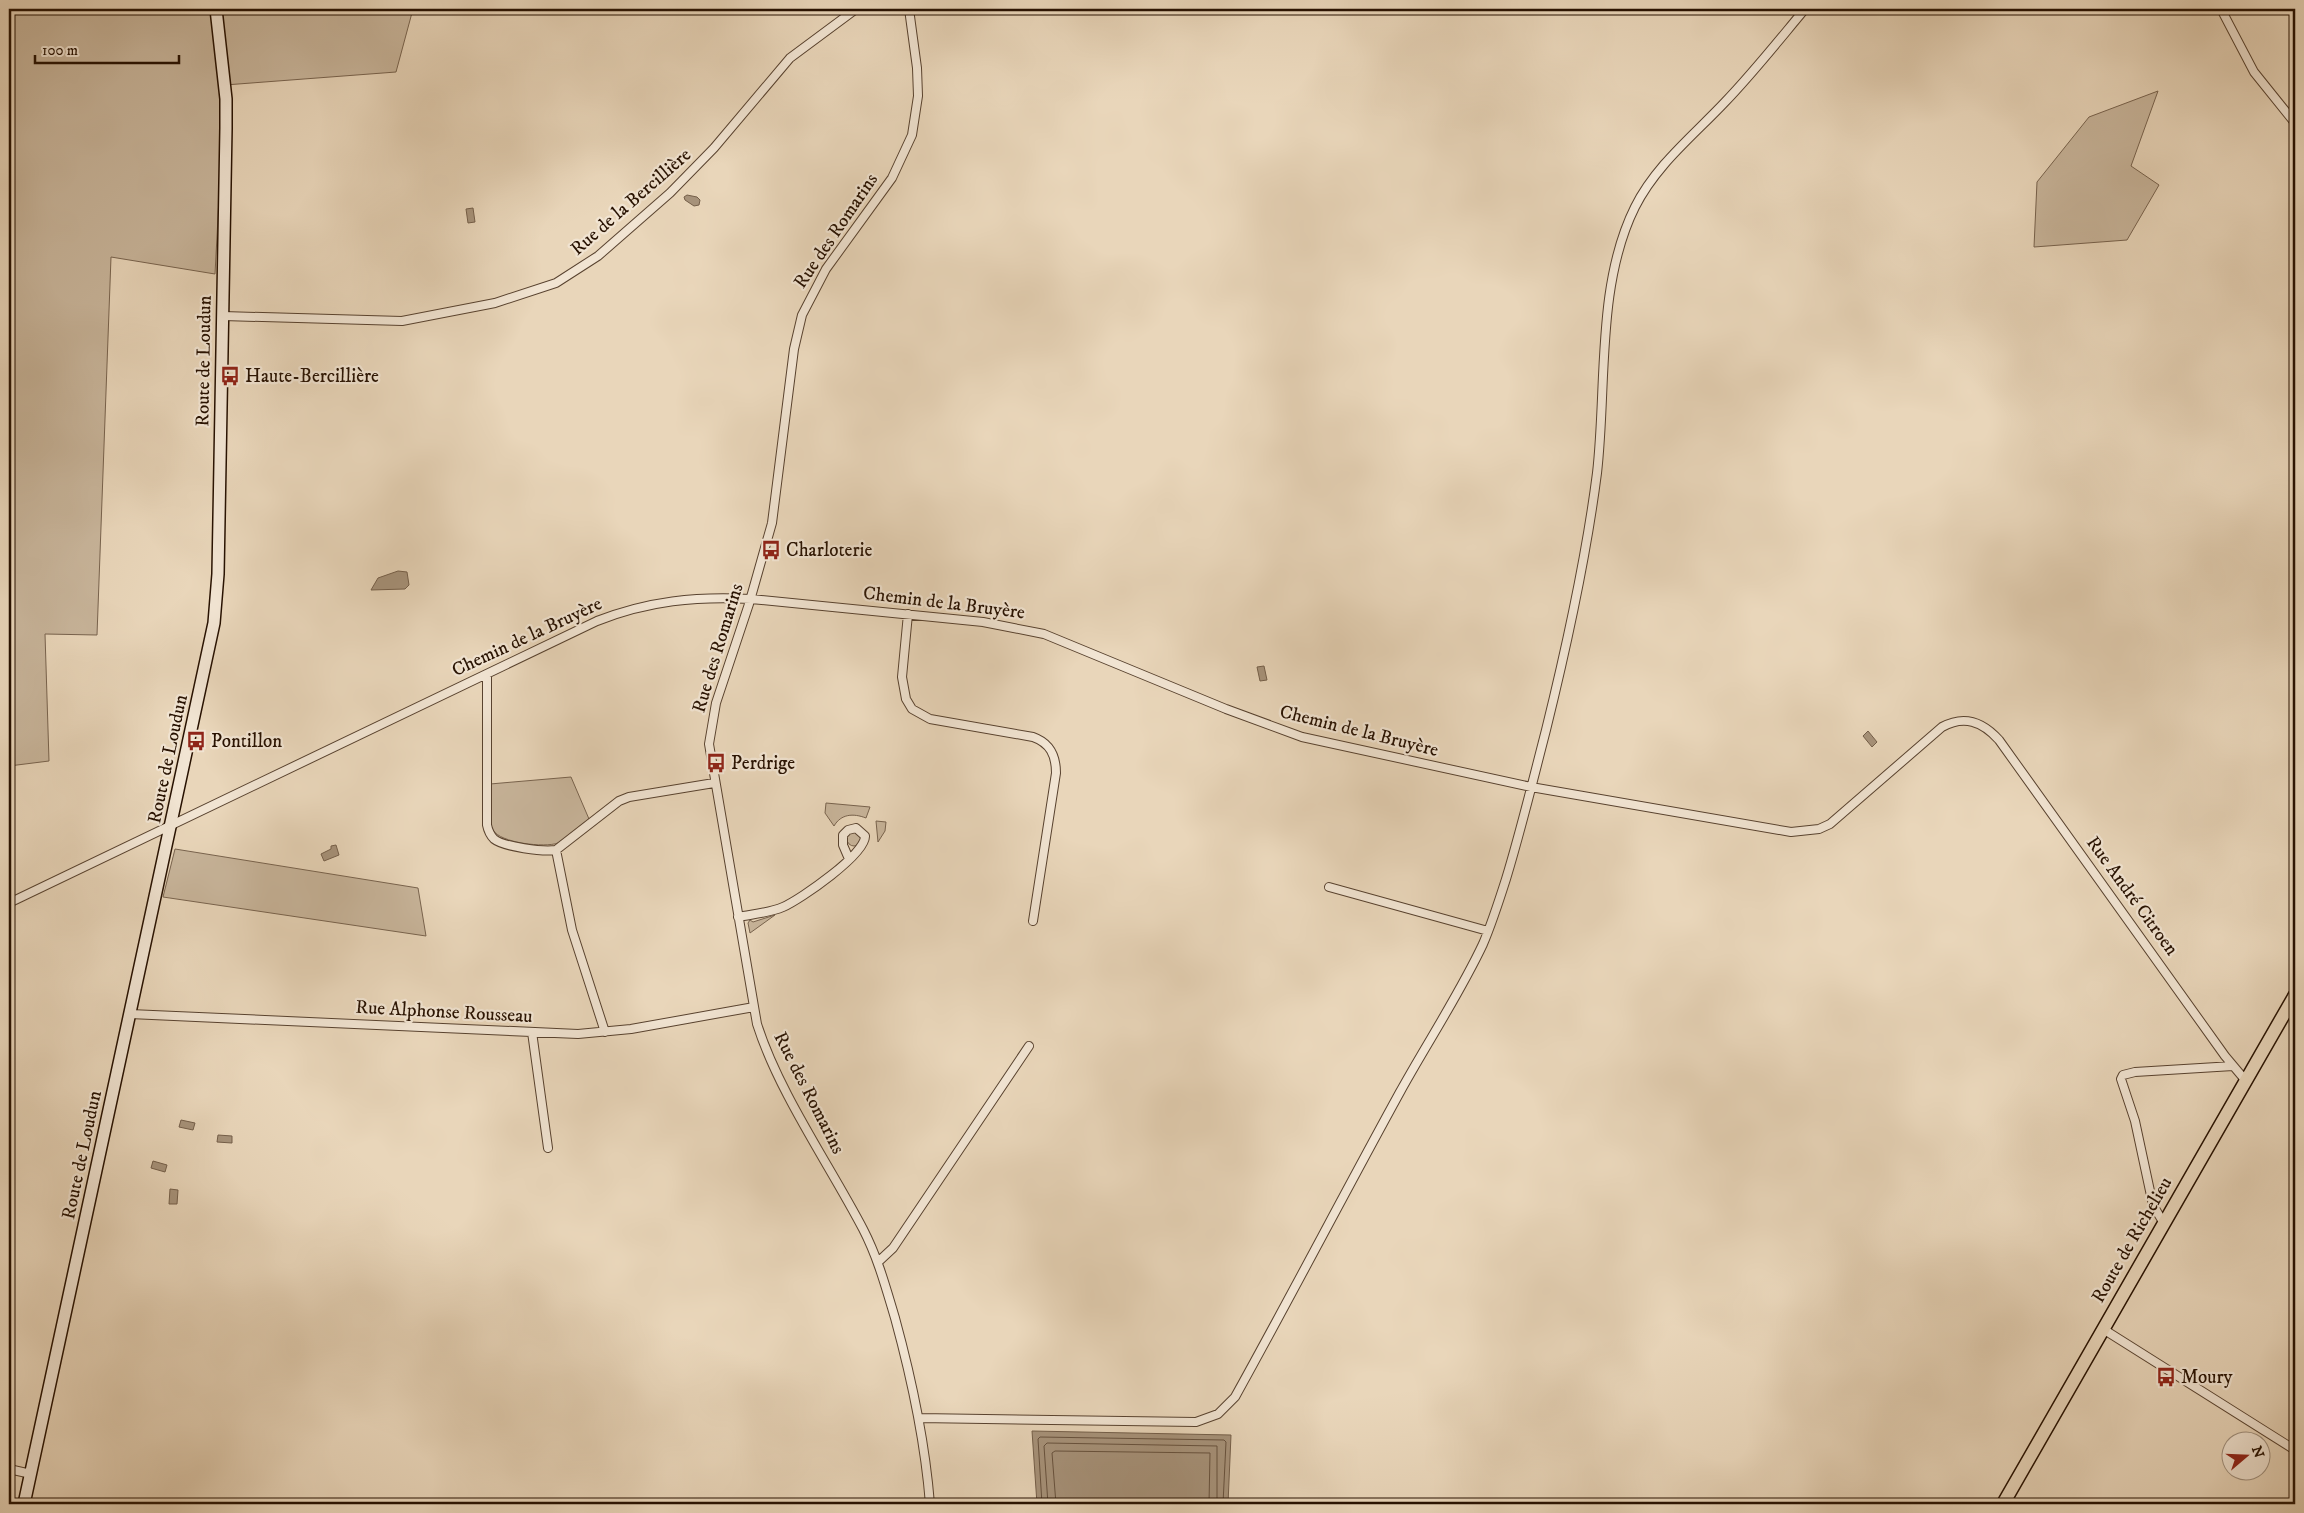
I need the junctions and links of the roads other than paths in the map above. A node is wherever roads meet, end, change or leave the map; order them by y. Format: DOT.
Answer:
graph roads {
  1 [pos="216,9"];
  2 [pos="856,9"];
  3 [pos="909,9"];
  4 [pos="1805,9"];
  5 [pos="2221,9"];
  6 [pos="2295,123"];
  7 [pos="223,316"];
  8 [pos="750,599"];
  9 [pos="908,614"];
  10 [pos="486,674"];
  11 [pos="1991,731"];
  12 [pos="714,784"];
  13 [pos="1531,787"];
  14 [pos="171,825"];
  15 [pos="556,850"];
  16 [pos="849,859"];
  17 [pos="1329,887"];
  18 [pos="9,903"];
  19 [pos="738,917"];
  20 [pos="1033,921"];
  21 [pos="1488,931"];
  22 [pos="2295,995"];
  23 [pos="754,1007"];
  24 [pos="130,1014"];
  25 [pos="532,1032"];
  26 [pos="605,1032"];
  27 [pos="1029,1046"];
  28 [pos="2233,1066"];
  29 [pos="2246,1081"];
  30 [pos="548,1148"];
  31 [pos="2164,1222"];
  32 [pos="878,1262"];
  33 [pos="2103,1329"];
  34 [pos="920,1418"];
  35 [pos="2295,1450"];
  36 [pos="9,1469"];
  37 [pos="31,1474"];
  38 [pos="24,1504"];
  39 [pos="930,1504"];
  40 [pos="2003,1504"];
  1 -- 7 [label="main road, Route de Loudun"];
  2 -- 7 [label="street, Rue de la Bercillière"];
  3 -- 8 [label="street, Rue des Romarins"];
  4 -- 13 [label="street"];
  5 -- 6 [label="street"];
  7 -- 14 [label="main road, Route de Loudun"];
  8 -- 9 [label="street, Chemin de la Bruyère"];
  8 -- 10 [label="street, Chemin de la Bruyère"];
  8 -- 12 [label="street, Rue des Romarins"];
  9 -- 13 [label="street, Chemin de la Bruyère"];
  9 -- 20 [label="street"];
  10 -- 14 [label="street, Chemin de la Bruyère"];
  10 -- 15 [label="street"];
  11 -- 13 [label="street, Chemin de la Bruyère"];
  11 -- 28 [label="street, Rue André Citroen"];
  12 -- 15 [label="street"];
  12 -- 19 [label="street, Rue des Romarins"];
  13 -- 21 [label="street"];
  14 -- 18 [label="street, Chemin de la Bruyère"];
  14 -- 24 [label="main road, Route de Loudun"];
  15 -- 26 [label="street"];
  16 -- 19 [label="street"];
  17 -- 21 [label="street"];
  19 -- 23 [label="street, Rue des Romarins"];
  21 -- 34 [label="street"];
  22 -- 29 [label="main road, Route de Richelieu"];
  23 -- 26 [label="street, Rue Alphonse Rousseau"];
  23 -- 32 [label="street, Rue des Romarins"];
  24 -- 25 [label="street, Rue Alphonse Rousseau"];
  24 -- 37 [label="main road, Route de Loudun"];
  25 -- 26 [label="street, Rue Alphonse Rousseau"];
  25 -- 30 [label="street"];
  27 -- 32 [label="street"];
  28 -- 29 [label="street, Rue André Citroen"];
  28 -- 31 [label="street"];
  29 -- 31 [label="main road, Route de Richelieu"];
  31 -- 33 [label="main road, Route de Richelieu"];
  32 -- 34 [label="street, Rue des Romarins"];
  33 -- 35 [label="street"];
  33 -- 40 [label="main road, Route de Richelieu"];
  34 -- 39 [label="street, Rue des Romarins"];
  36 -- 37 [label="street"];
  37 -- 38 [label="main road, Route de Loudun"];
}
